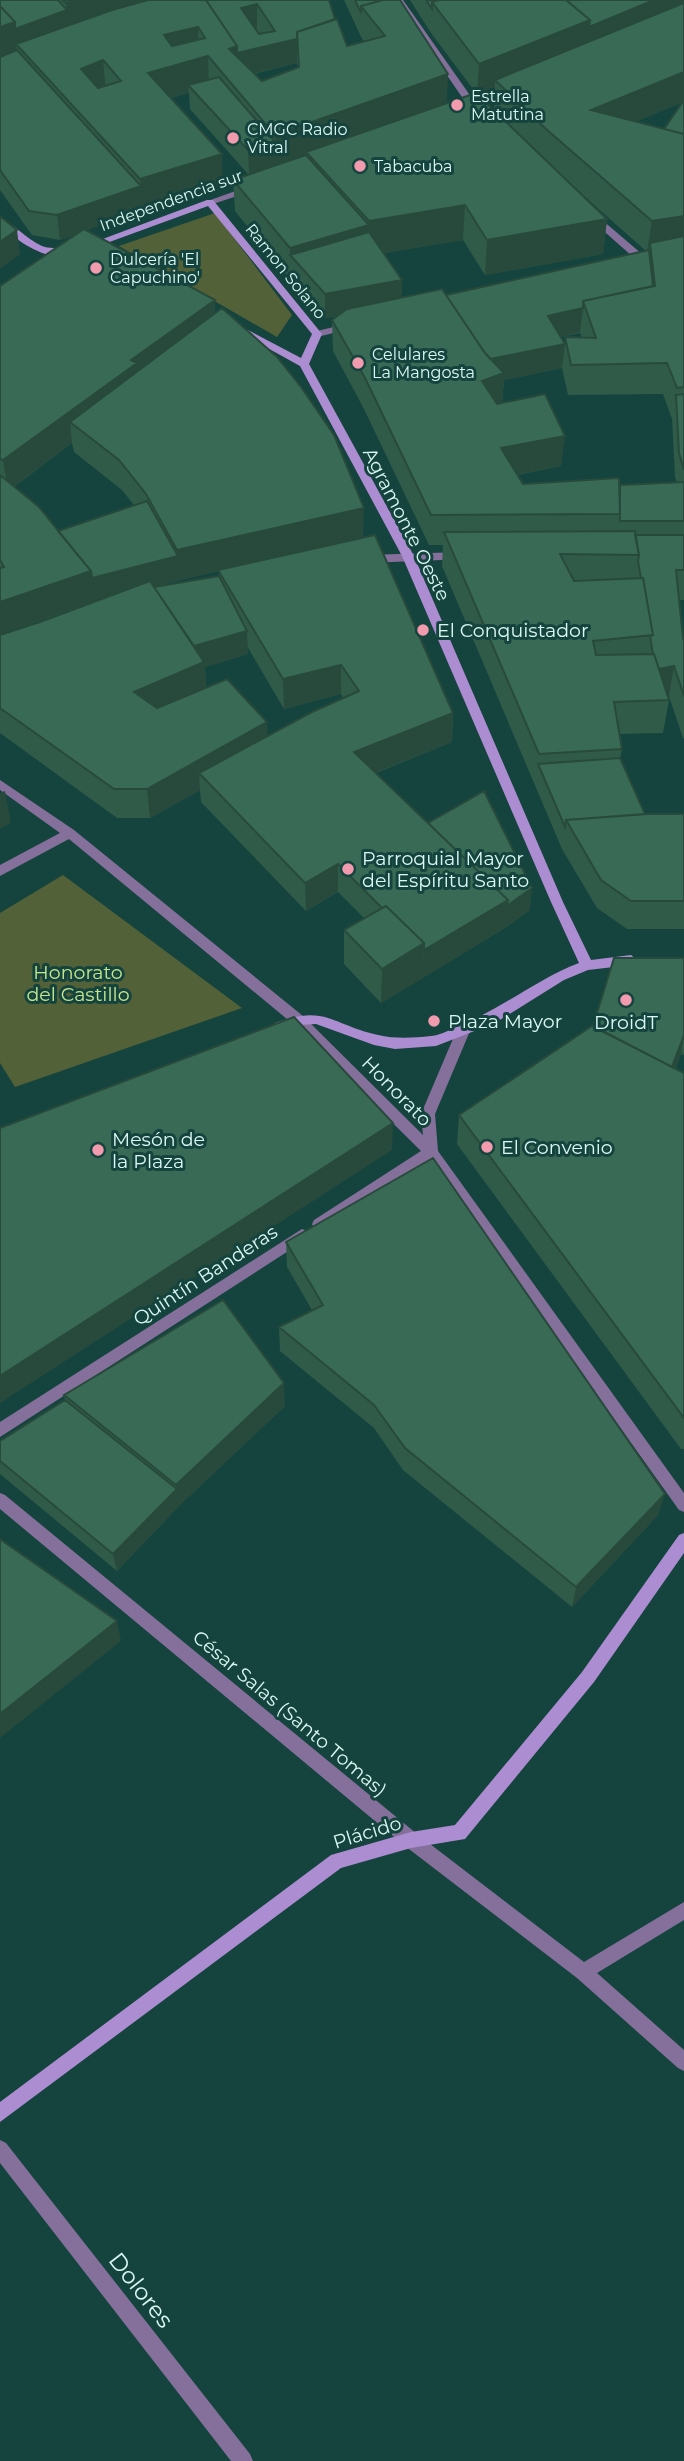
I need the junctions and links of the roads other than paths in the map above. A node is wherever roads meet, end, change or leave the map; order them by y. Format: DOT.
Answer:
graph roads {
  1 [pos="398,0"];
  2 [pos="488,105"];
  3 [pos="475,110"];
  4 [pos="463,115"];
  5 [pos="485,119"];
  6 [pos="260,185"];
  7 [pos="210,202"];
  8 [pos="585,209"];
  9 [pos="0,221"];
  10 [pos="92,246"];
  11 [pos="103,252"];
  12 [pos="59,253"];
  13 [pos="658,260"];
  14 [pos="645,262"];
  15 [pos="47,263"];
  16 [pos="631,265"];
  17 [pos="356,324"];
  18 [pos="234,327"];
  19 [pos="317,334"];
  20 [pos="304,364"];
  21 [pos="408,556"];
  22 [pos="474,556"];
  23 [pos="353,560"];
  24 [pos="0,784"];
  25 [pos="70,833"];
  26 [pos="0,871"];
  27 [pos="644,960"];
  28 [pos="587,965"];
  29 [pos="298,1020"];
  30 [pos="463,1031"];
  31 [pos="264,1033"];
  32 [pos="431,1152"];
  33 [pos="0,1430"];
  34 [pos="0,1500"];
  35 [pos="684,1505"];
  36 [pos="684,1540"];
  37 [pos="411,1840"];
  38 [pos="684,1910"];
  39 [pos="583,1972"];
  40 [pos="684,2062"];
  41 [pos="0,2113"];
  42 [pos="0,2149"];
  43 [pos="243,2461"];
  1 -- 3 [label="street"];
  2 -- 3 [label="street"];
  3 -- 4 [label="street"];
  3 -- 5 [label="street"];
  6 -- 7 [label="street, Independencia sur"];
  7 -- 10 [label="street, Independencia sur"];
  7 -- 19 [label="street, Ramon Solano"];
  8 -- 14 [label="street"];
  9 -- 12 [label="street"];
  10 -- 11 [label="street"];
  10 -- 12 [label="street, Independencia sur"];
  12 -- 15 [label="street"];
  13 -- 14 [label="street"];
  14 -- 16 [label="street"];
  17 -- 19 [label="street"];
  18 -- 20 [label="street"];
  19 -- 20 [label="street, Ramon Solano"];
  20 -- 21 [label="street, Agramonte Oeste"];
  21 -- 22 [label="street"];
  21 -- 23 [label="street"];
  21 -- 28 [label="street, Agramonte Oeste"];
  24 -- 25 [label="street, Honorato"];
  25 -- 26 [label="street"];
  25 -- 29 [label="street, Honorato"];
  27 -- 28 [label="street"];
  28 -- 30 [label="street"];
  29 -- 30 [label="street"];
  29 -- 31 [label="street"];
  29 -- 32 [label="street, Honorato"];
  30 -- 32 [label="street"];
  32 -- 33 [label="street, Quintín Banderas"];
  32 -- 35 [label="street, Honorato"];
  34 -- 37 [label="street, César Salas (Santo Tomas)"];
  36 -- 37 [label="street, Plácido"];
  37 -- 39 [label="street, César Salas (Santo Tomas)"];
  37 -- 41 [label="street, Plácido"];
  38 -- 39 [label="street"];
  39 -- 40 [label="street, César Salas (Santo Tomas)"];
  42 -- 43 [label="street, Dolores"];
}
